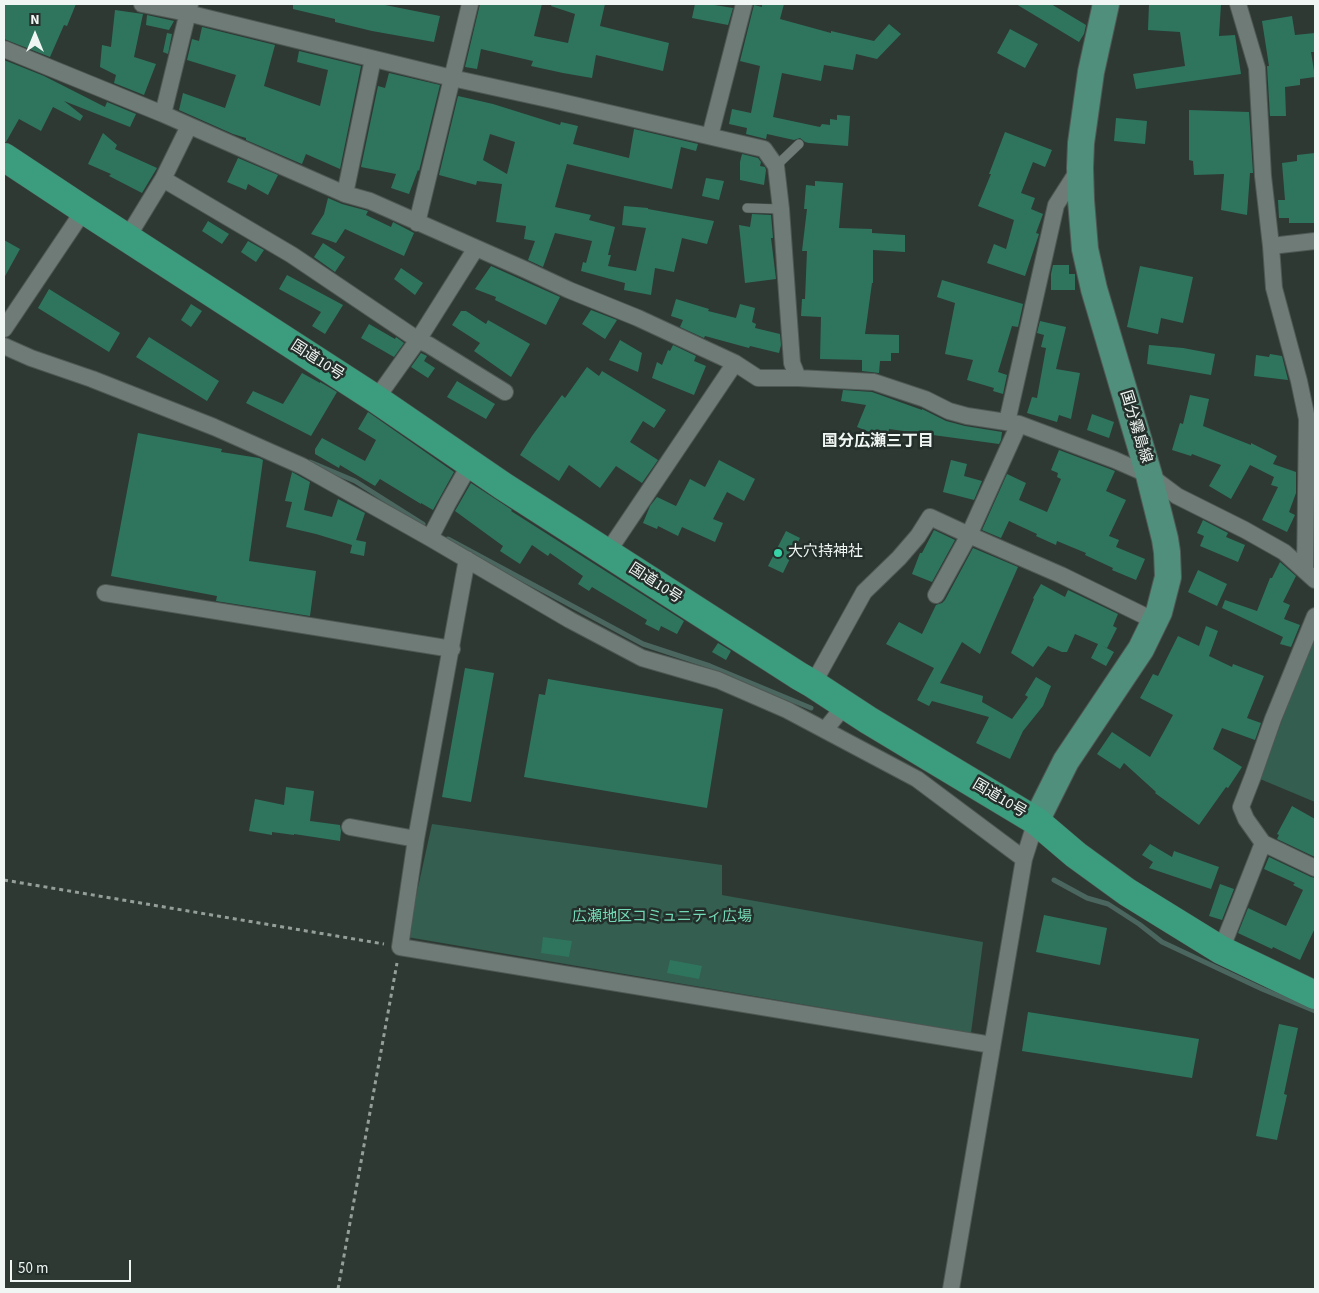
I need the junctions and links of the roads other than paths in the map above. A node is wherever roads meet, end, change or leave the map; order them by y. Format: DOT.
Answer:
graph roads {
  1 [pos="142,4"];
  2 [pos="470,4"];
  3 [pos="744,4"];
  4 [pos="1106,4"];
  5 [pos="1238,4"];
  6 [pos="189,9"];
  7 [pos="4,48"];
  8 [pos="373,59"];
  9 [pos="452,78"];
  10 [pos="163,114"];
  11 [pos="189,126"];
  12 [pos="710,136"];
  13 [pos="799,144"];
  14 [pos="4,157"];
  15 [pos="776,166"];
  16 [pos="1080,168"];
  17 [pos="163,179"];
  18 [pos="345,194"];
  19 [pos="747,208"];
  20 [pos="780,209"];
  21 [pos="84,210"];
  22 [pos="417,223"];
  23 [pos="127,238"];
  24 [pos="1315,242"];
  25 [pos="1271,246"];
  26 [pos="476,248"];
  27 [pos="4,329"];
  28 [pos="418,340"];
  29 [pos="4,346"];
  30 [pos="735,363"];
  31 [pos="798,378"];
  32 [pos="505,392"];
  33 [pos="376,399"];
  34 [pos="1013,423"];
  35 [pos="470,464"];
  36 [pos="1149,475"];
  37 [pos="969,535"];
  38 [pos="430,538"];
  39 [pos="607,553"];
  40 [pos="467,559"];
  41 [pos="1310,575"];
  42 [pos="104,593"];
  43 [pos="936,595"];
  44 [pos="1315,616"];
  45 [pos="1155,621"];
  46 [pos="452,649"];
  47 [pos="813,684"];
  48 [pos="845,705"];
  49 [pos="825,730"];
  50 [pos="1036,821"];
  51 [pos="350,826"];
  52 [pos="416,839"];
  53 [pos="1263,843"];
  54 [pos="1024,859"];
  55 [pos="1315,868"];
  56 [pos="1221,950"];
  57 [pos="1315,996"];
  58 [pos="992,1045"];
  59 [pos="951,1289"];
  1 -- 6 [label="street"];
  2 -- 9 [label="street"];
  3 -- 12 [label="street"];
  4 -- 16 [label="main road, 国分霧島線"];
  5 -- 25 [label="street"];
  6 -- 8 [label="street"];
  6 -- 10 [label="street"];
  7 -- 10 [label="street"];
  8 -- 9 [label="street"];
  8 -- 18 [label="street"];
  9 -- 12 [label="street"];
  9 -- 22 [label="street"];
  10 -- 11 [label="street"];
  11 -- 17 [label="street"];
  11 -- 18 [label="street"];
  12 -- 15 [label="street"];
  13 -- 15 [label="lane"];
  14 -- 21 [label="highway, 国道10号"];
  15 -- 20 [label="street"];
  16 -- 34 [label="street"];
  16 -- 36 [label="main road, 国分霧島線"];
  17 -- 23 [label="street"];
  17 -- 28 [label="street"];
  18 -- 22 [label="street"];
  19 -- 20 [label="lane"];
  20 -- 31 [label="street"];
  21 -- 23 [label="highway, 国道10号"];
  21 -- 27 [label="street"];
  22 -- 26 [label="street"];
  23 -- 33 [label="highway, 国道10号"];
  24 -- 25 [label="street"];
  25 -- 41 [label="street"];
  26 -- 28 [label="street"];
  26 -- 30 [label="street"];
  28 -- 32 [label="street"];
  28 -- 33 [label="street"];
  29 -- 38 [label="street"];
  30 -- 31 [label="street"];
  30 -- 39 [label="street"];
  31 -- 34 [label="street"];
  33 -- 35 [label="highway, 国道10号"];
  34 -- 36 [label="street"];
  34 -- 37 [label="street"];
  35 -- 38 [label="street"];
  35 -- 39 [label="highway, 国道10号"];
  36 -- 41 [label="street"];
  36 -- 45 [label="main road, 国分霧島線"];
  37 -- 43 [label="street"];
  37 -- 45 [label="street"];
  37 -- 47 [label="street"];
  38 -- 40 [label="street"];
  39 -- 47 [label="highway, 国道10号"];
  40 -- 46 [label="street"];
  40 -- 49 [label="street"];
  42 -- 46 [label="street"];
  44 -- 53 [label="street"];
  45 -- 50 [label="main road, 国分霧島線"];
  46 -- 52 [label="street"];
  47 -- 48 [label="highway, 国道10号"];
  48 -- 49 [label="street"];
  48 -- 50 [label="highway, 国道10号"];
  49 -- 54 [label="street"];
  50 -- 54 [label="street"];
  50 -- 56 [label="highway, 国道10号"];
  51 -- 52 [label="street"];
  52 -- 58 [label="street"];
  53 -- 55 [label="street"];
  53 -- 56 [label="street"];
  54 -- 58 [label="street"];
  56 -- 57 [label="highway, 国道10号"];
  58 -- 59 [label="street"];
}
